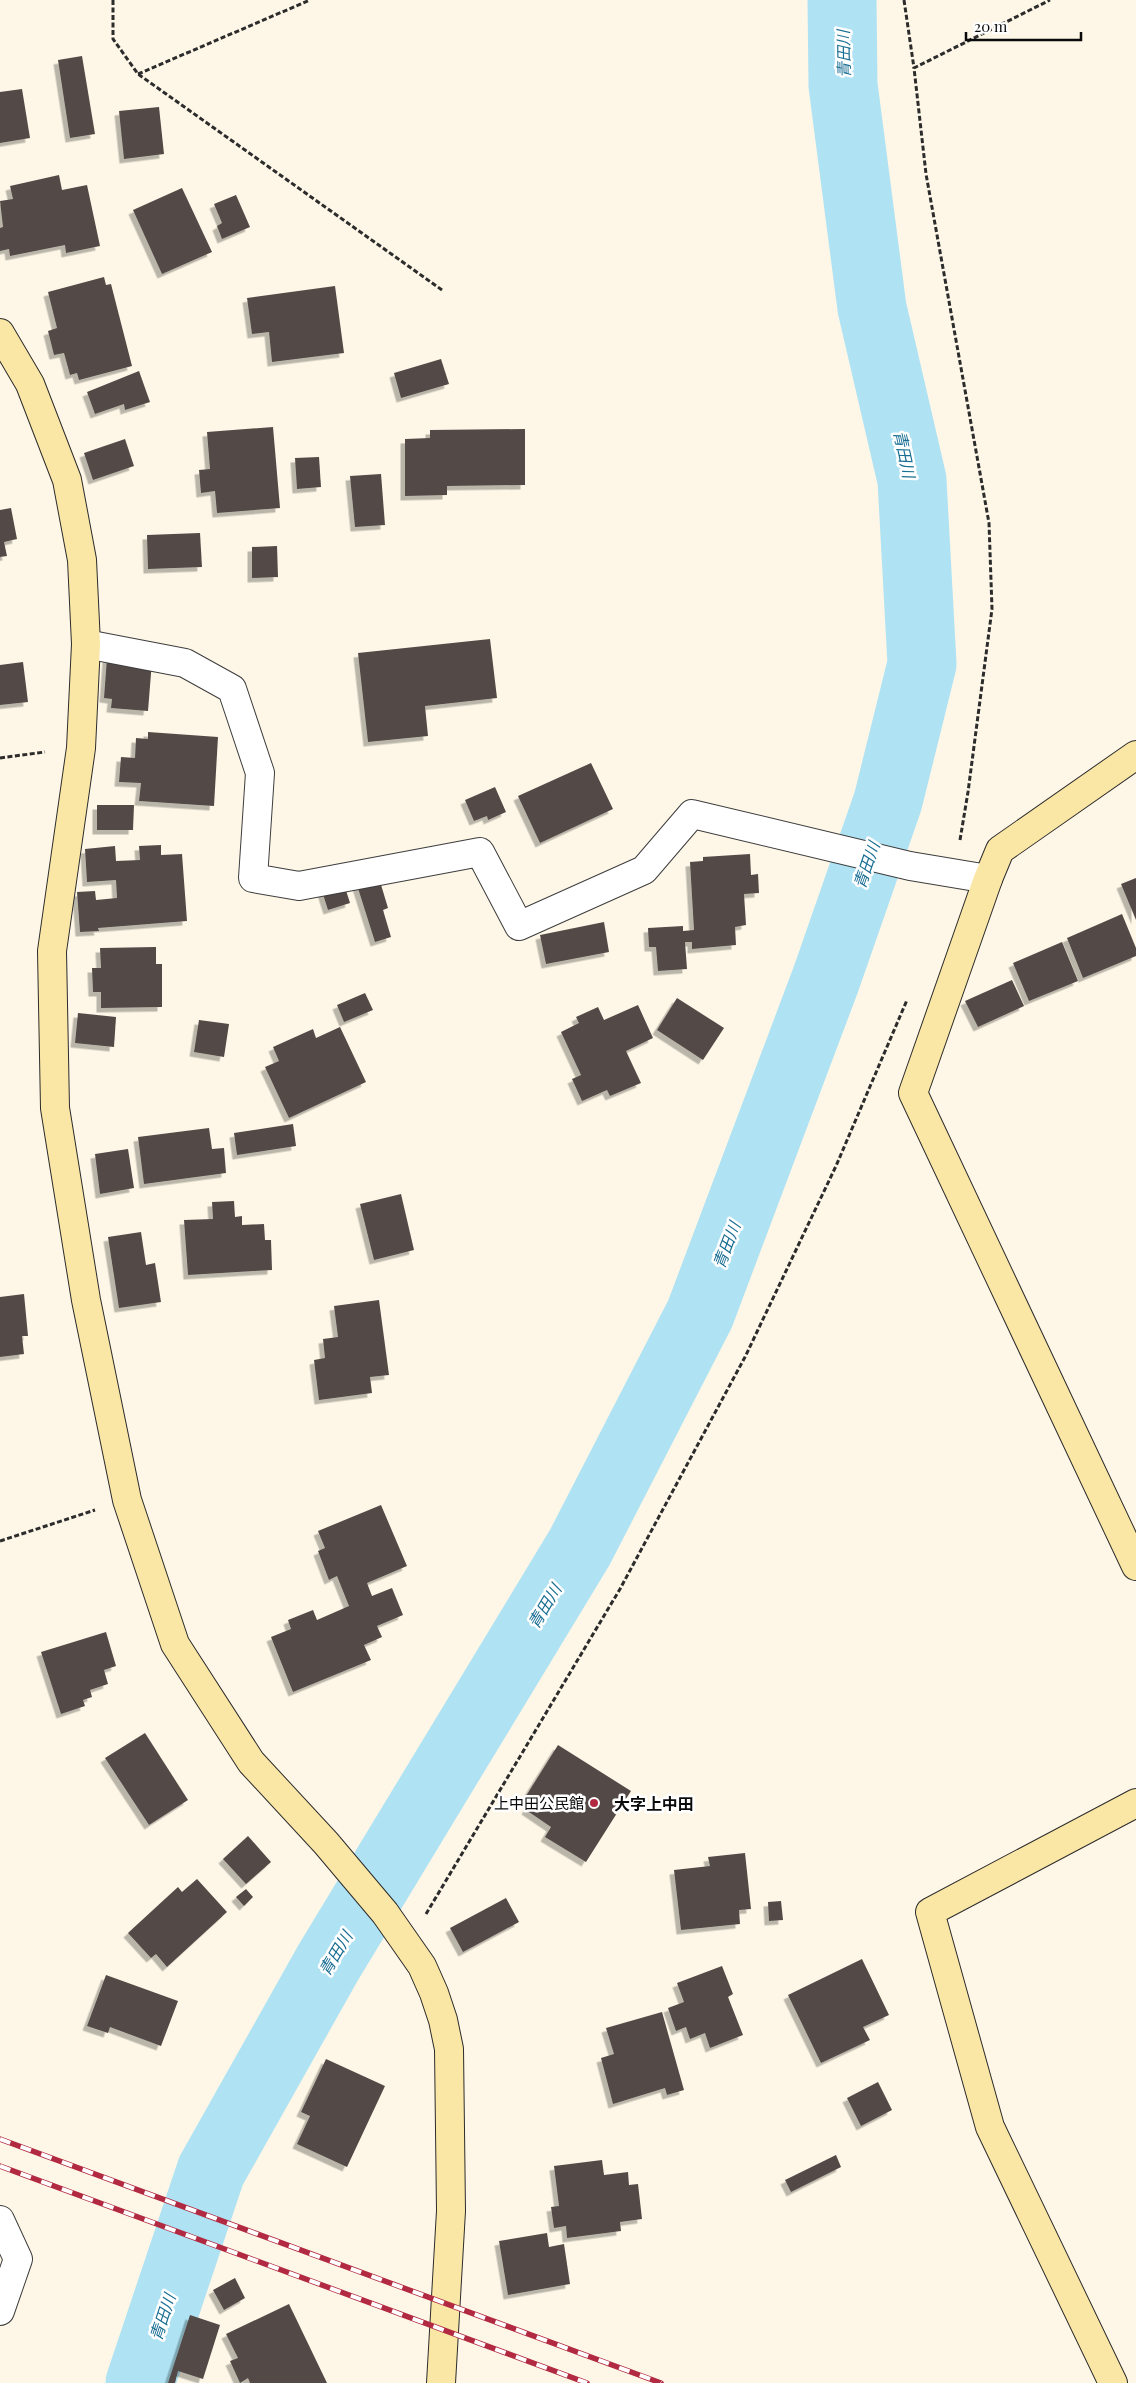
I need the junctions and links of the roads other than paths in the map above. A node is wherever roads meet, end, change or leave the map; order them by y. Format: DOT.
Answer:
graph roads {
  1 [pos="0,333"];
  2 [pos="86,644"];
  3 [pos="1136,755"];
  4 [pos="988,879"];
  5 [pos="1136,1566"];
  6 [pos="1136,1803"];
  7 [pos="0,2220"];
  8 [pos="0,2311"];
  9 [pos="441,2383"];
  10 [pos="1113,2383"];
  1 -- 2 [label="street"];
  2 -- 4 [label="street"];
  2 -- 9 [label="street"];
  3 -- 4 [label="street"];
  4 -- 5 [label="street"];
  6 -- 10 [label="street"];
  7 -- 8 [label="street"];
}
